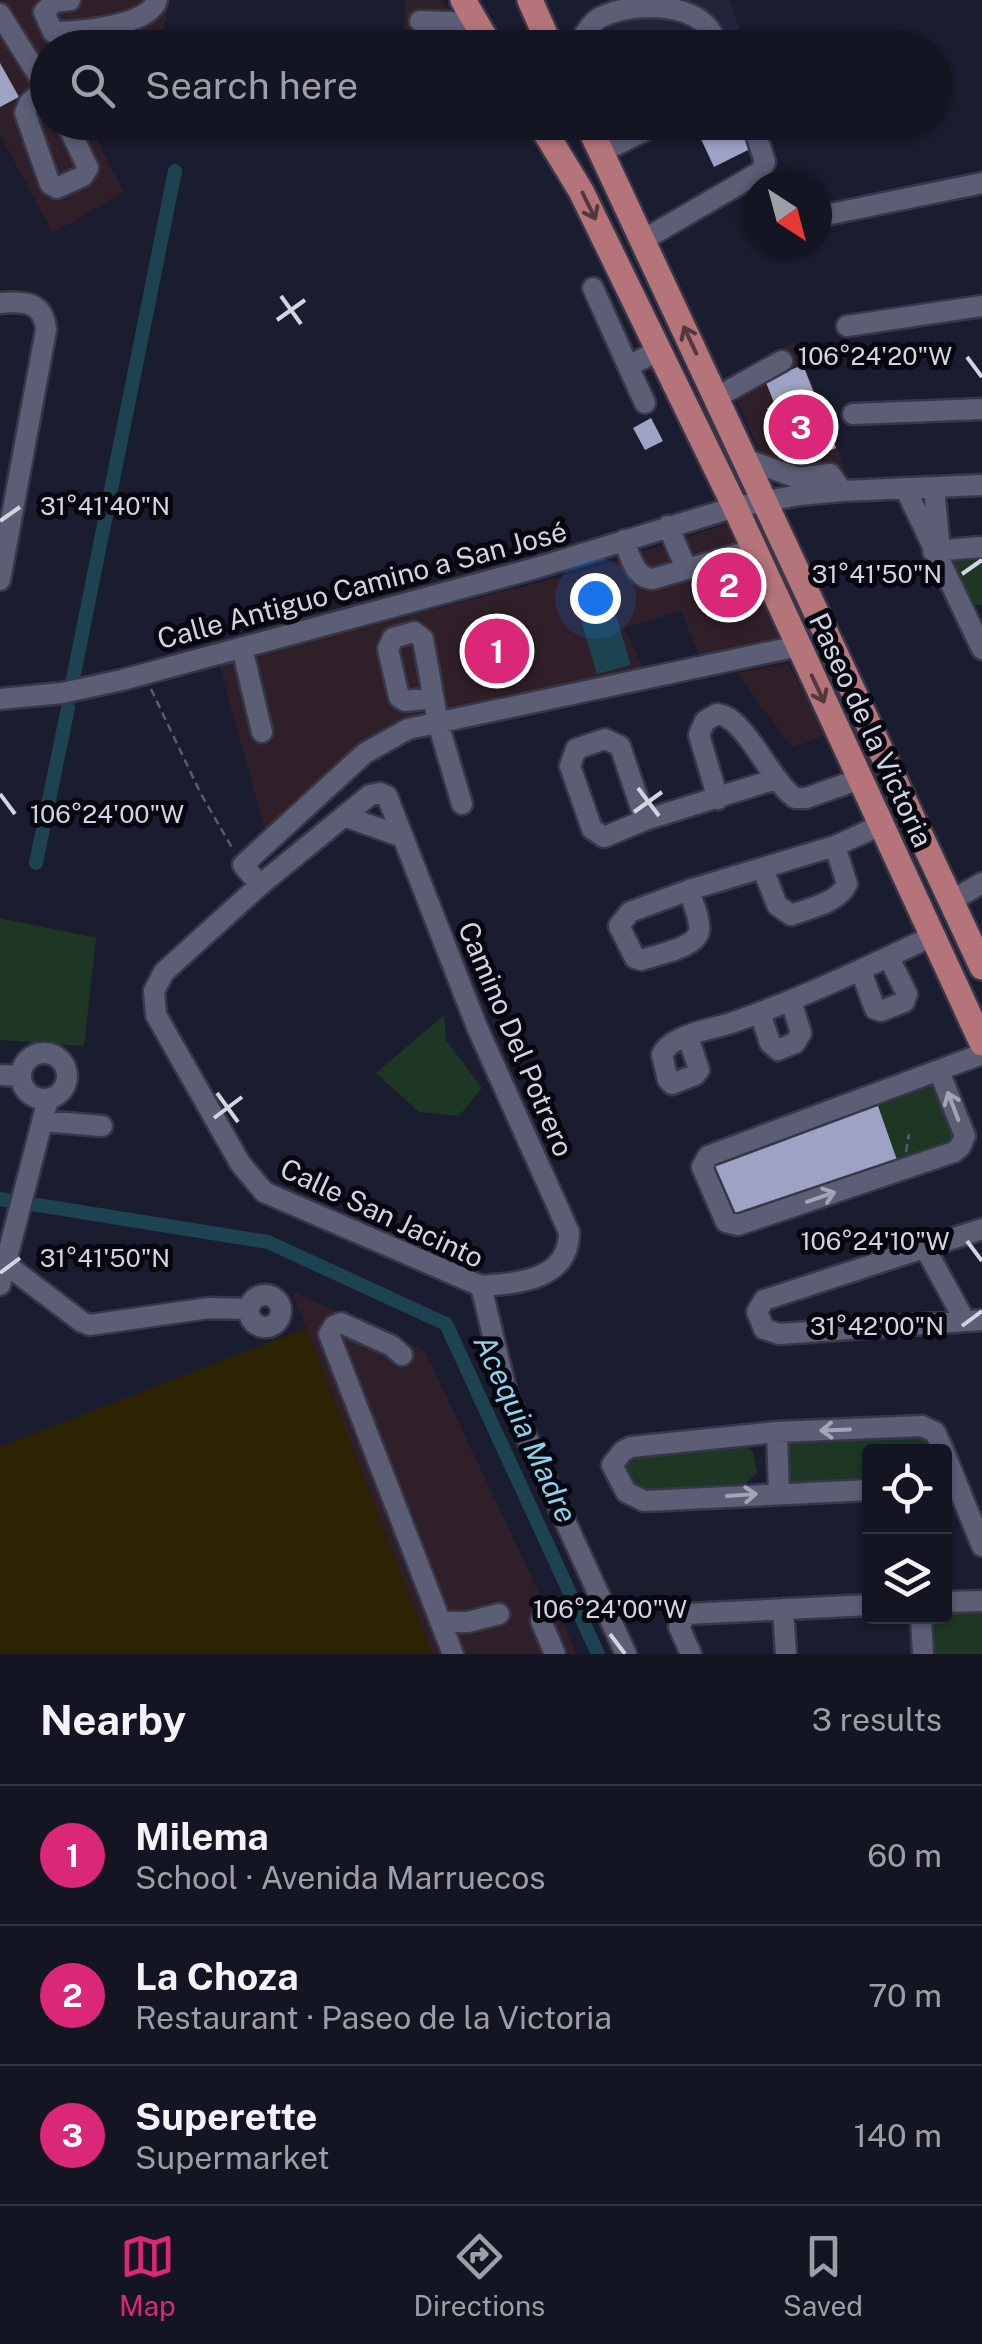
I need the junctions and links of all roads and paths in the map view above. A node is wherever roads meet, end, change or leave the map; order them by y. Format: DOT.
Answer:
graph roads {
  1 [pos="70,0"];
  2 [pos="157,0"];
  3 [pos="530,0"];
  4 [pos="469,12"];
  5 [pos="0,14"];
  6 [pos="420,21"];
  7 [pos="53,30"];
  8 [pos="68,30"];
  9 [pos="543,30"];
  10 [pos="589,30"];
  11 [pos="712,30"];
  12 [pos="30,62"];
  13 [pos="30,102"];
  14 [pos="30,129"];
  15 [pos="34,140"];
  16 [pos="75,140"];
  17 [pos="550,140"];
  18 [pos="596,140"];
  19 [pos="626,140"];
  20 [pos="758,140"];
  21 [pos="602,152"];
  22 [pos="982,183"];
  23 [pos="832,214"];
  24 [pos="643,240"];
  25 [pos="593,288"];
  26 [pos="0,303"];
  27 [pos="982,306"];
  28 [pos="847,326"];
  29 [pos="658,351"];
  30 [pos="782,361"];
  31 [pos="628,366"];
  32 [pos="717,397"];
  33 [pos="645,402"];
  34 [pos="982,409"];
  35 [pos="854,414"];
  36 [pos="745,459"];
  37 [pos="982,485"];
  38 [pos="906,488"];
  39 [pos="934,488"];
  40 [pos="842,491"];
  41 [pos="764,502"];
  42 [pos="735,507"];
  43 [pos="668,526"];
  44 [pos="624,540"];
  45 [pos="982,548"];
  46 [pos="755,549"];
  47 [pos="938,554"];
  48 [pos="686,568"];
  49 [pos="0,580"];
  50 [pos="976,622"];
  51 [pos="798,646"];
  52 [pos="242,648"];
  53 [pos="982,648"];
  54 [pos="144,674"];
  55 [pos="433,698"];
  56 [pos="0,699"];
  57 [pos="438,723"];
  58 [pos="262,732"];
  59 [pos="776,779"];
  60 [pos="860,779"];
  61 [pos="718,798"];
  62 [pos="462,804"];
  63 [pos="344,816"];
  64 [pos="645,820"];
  65 [pos="882,826"];
  66 [pos="400,836"];
  67 [pos="835,846"];
  68 [pos="243,865"];
  69 [pos="764,869"];
  70 [pos="982,884"];
  71 [pos="260,885"];
  72 [pos="689,890"];
  73 [pos="951,902"];
  74 [pos="937,944"];
  75 [pos="982,968"];
  76 [pos="791,1001"];
  77 [pos="760,1013"];
  78 [pos="679,1040"];
  79 [pos="982,1043"];
  80 [pos="982,1054"];
  81 [pos="939,1071"];
  82 [pos="10,1076"];
  83 [pos="48,1098"];
  84 [pos="42,1121"];
  85 [pos="102,1126"];
  86 [pos="982,1229"];
  87 [pos="925,1248"];
  88 [pos="3,1275"];
  89 [pos="480,1286"];
  90 [pos="249,1309"];
  91 [pos="974,1320"];
  92 [pos="402,1355"];
  93 [pos="777,1432"];
  94 [pos="940,1444"];
  95 [pos="952,1489"];
  96 [pos="862,1490"];
  97 [pos="779,1493"];
  98 [pos="976,1519"];
  99 [pos="982,1546"];
  100 [pos="981,1598"];
  101 [pos="952,1601"];
  102 [pos="862,1605"];
  103 [pos="783,1609"];
  104 [pos="499,1614"];
  105 [pos="541,1621"];
  106 [pos="440,1622"];
  107 [pos="921,1624"];
  108 [pos="453,1654"];
  109 [pos="555,1654"];
  110 [pos="626,1654"];
  111 [pos="691,1654"];
  112 [pos="786,1654"];
  113 [pos="923,1654"];
  1 -- 7 [label="street"];
  2 -- 8 [label="street"];
  3 -- 9 [label="main road"];
  4 -- 6 [label="street"];
  5 -- 12 [label="street"];
  10 -- 11 [label="street"];
  13 -- 14 [label="street"];
  15 -- 16 [label="street"];
  17 -- 29 [label="main road, Paseo de la Victoria, one-way"];
  18 -- 21 [label="main road, Paseo de la Victoria"];
  19 -- 21 [label="street"];
  20 -- 24 [label="street"];
  21 -- 24 [label="main road, Paseo de la Victoria"];
  22 -- 23 [label="street"];
  32 -- 24 [label="main road, Paseo de la Victoria, one-way"];
  25 -- 31 [label="street"];
  26 -- 49 [label="street"];
  27 -- 28 [label="street"];
  29 -- 31 [label="street"];
  29 -- 42 [label="main road, Paseo de la Victoria"];
  30 -- 32 [label="street"];
  31 -- 33 [label="street"];
  32 -- 36 [label="main road, Paseo de la Victoria"];
  34 -- 35 [label="street"];
  36 -- 40 [label="street"];
  36 -- 41 [label="main road, Paseo de la Victoria"];
  37 -- 39 [label="street, Calle Antiguo Camino a San José"];
  38 -- 39 [label="street, Calle Antiguo Camino a San José"];
  38 -- 40 [label="street, Calle Antiguo Camino a San José"];
  38 -- 47 [label="street"];
  39 -- 47 [label="street"];
  40 -- 41 [label="street, Calle Antiguo Camino a San José"];
  41 -- 42 [label="street, Calle Antiguo Camino a San José"];
  41 -- 73 [label="main road, Paseo de la Victoria"];
  42 -- 43 [label="street, Calle Antiguo Camino a San José"];
  42 -- 46 [label="main road, Paseo de la Victoria"];
  43 -- 44 [label="street, Calle Antiguo Camino a San José"];
  43 -- 48 [label="street"];
  44 -- 48 [label="street"];
  44 -- 52 [label="street, Calle Antiguo Camino a San José"];
  45 -- 47 [label="street"];
  46 -- 48 [label="street"];
  46 -- 51 [label="main road, Paseo de la Victoria"];
  47 -- 50 [label="street"];
  50 -- 53 [label="street"];
  51 -- 57 [label="street"];
  51 -- 60 [label="main road, Paseo de la Victoria, one-way"];
  52 -- 54 [label="street, Calle Antiguo Camino a San José"];
  52 -- 58 [label="street"];
  54 -- 56 [label="street, Calle Antiguo Camino a San José"];
  54 -- 68 [label="path"];
  55 -- 57 [label="street"];
  57 -- 62 [label="street"];
  57 -- 68 [label="street"];
  59 -- 60 [label="street"];
  59 -- 61 [label="street"];
  59 -- 61 [label="street"];
  60 -- 65 [label="main road, Paseo de la Victoria"];
  61 -- 64 [label="street"];
  63 -- 66 [label="street"];
  63 -- 66 [label="street, Camino Del Potrero"];
  63 -- 71 [label="street"];
  64 -- 64 [label="street"];
  65 -- 67 [label="street"];
  65 -- 74 [label="main road, Paseo de la Victoria"];
  66 -- 89 [label="street, Camino Del Potrero"];
  67 -- 69 [label="street"];
  67 -- 69 [label="street"];
  68 -- 71 [label="street"];
  69 -- 72 [label="street"];
  70 -- 73 [label="street"];
  71 -- 89 [label="street, Calle San Jacinto"];
  73 -- 75 [label="main road, Paseo de la Victoria"];
  74 -- 76 [label="street"];
  74 -- 79 [label="main road, Paseo de la Victoria"];
  76 -- 77 [label="street"];
  76 -- 77 [label="street"];
  77 -- 78 [label="street"];
  80 -- 81 [label="street"];
  81 -- 81 [label="street, one-way"];
  82 -- 83 [label="street"];
  82 -- 83 [label="street"];
  83 -- 84 [label="street"];
  84 -- 85 [label="street"];
  84 -- 88 [label="street"];
  86 -- 87 [label="street"];
  87 -- 91 [label="street"];
  87 -- 91 [label="street"];
  88 -- 90 [label="street"];
  89 -- 110 [label="street, Calle San Jacinto"];
  92 -- 106 [label="street"];
  94 -- 93 [label="street, one-way"];
  93 -- 97 [label="street"];
  93 -- 97 [label="street, one-way"];
  95 -- 98 [label="street"];
  96 -- 97 [label="street"];
  98 -- 99 [label="street"];
  100 -- 101 [label="street"];
  102 -- 103 [label="street"];
  103 -- 111 [label="street"];
  103 -- 112 [label="street"];
  104 -- 106 [label="street"];
  105 -- 109 [label="street"];
  106 -- 108 [label="street"];
  107 -- 113 [label="street"];
}
